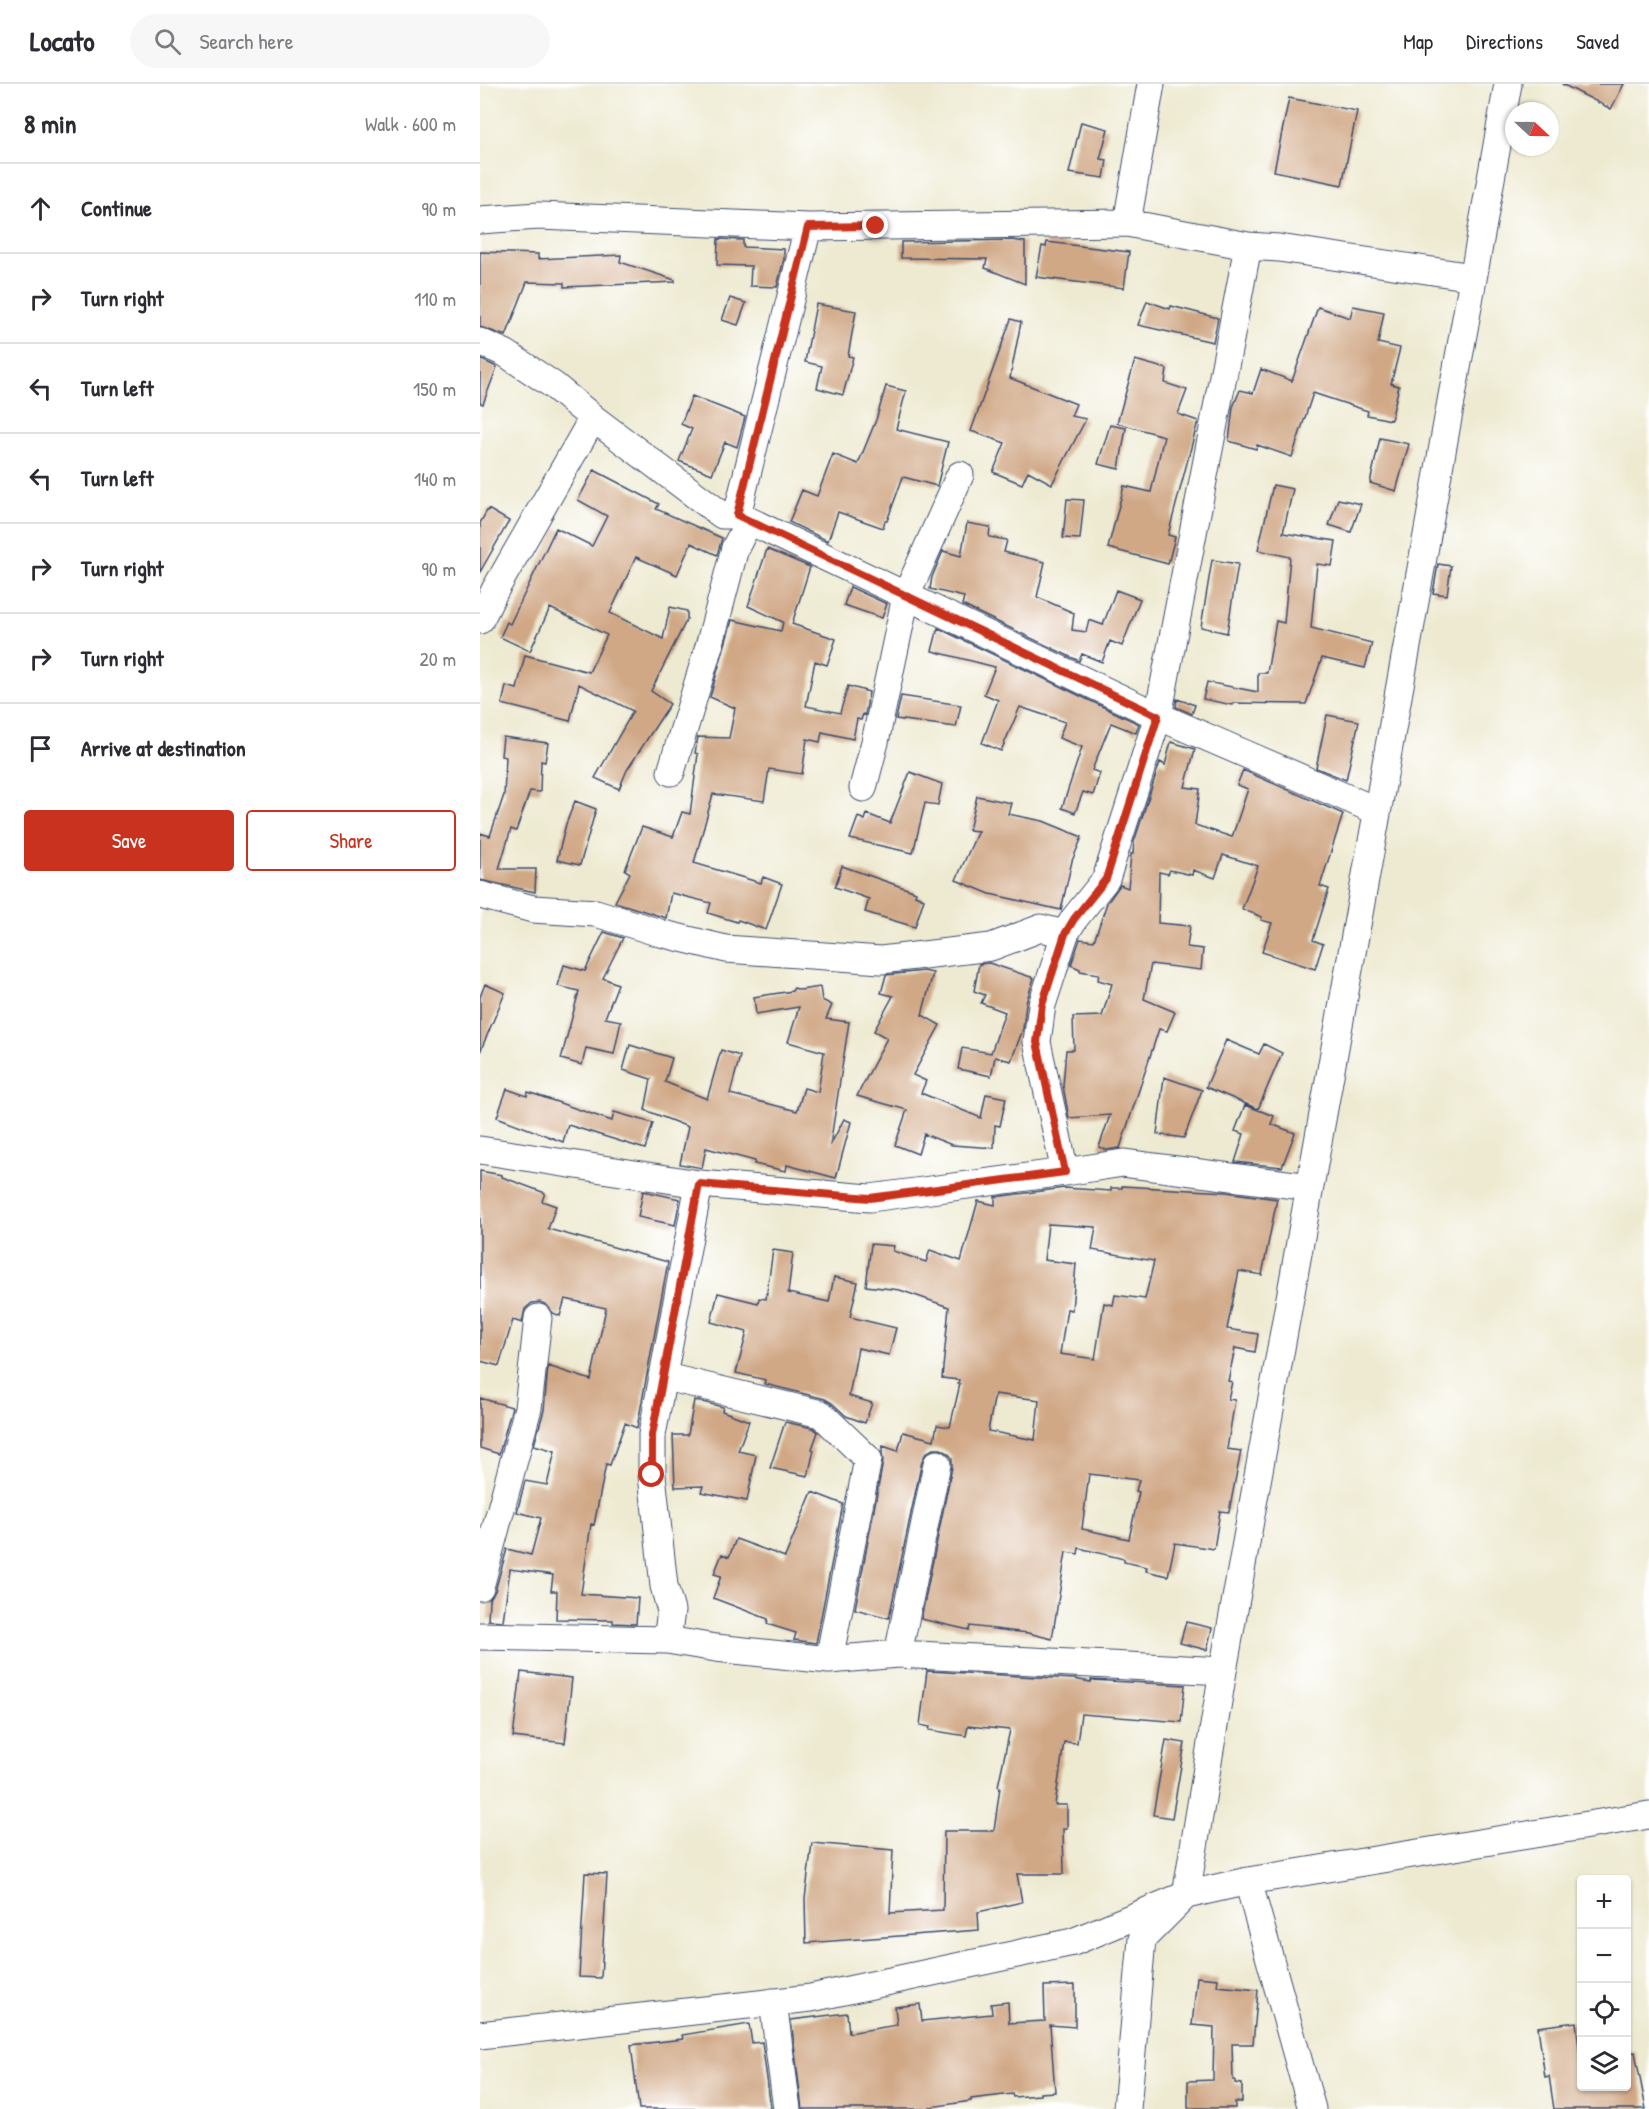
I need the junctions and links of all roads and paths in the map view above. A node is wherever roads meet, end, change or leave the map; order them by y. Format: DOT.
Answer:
graph roads {
  1 [pos="1151,84"];
  2 [pos="1508,84"];
  3 [pos="480,220"];
  4 [pos="1127,223"];
  5 [pos="808,227"];
  6 [pos="1248,246"];
  7 [pos="1473,278"];
  8 [pos="480,342"];
  9 [pos="593,418"];
  10 [pos="960,475"];
  11 [pos="743,518"];
  12 [pos="906,596"];
  13 [pos="480,620"];
  14 [pos="1158,716"];
  15 [pos="670,772"];
  16 [pos="863,788"];
  17 [pos="1377,811"];
  18 [pos="480,895"];
  19 [pos="1065,934"];
  20 [pos="480,1150"];
  21 [pos="1065,1172"];
  22 [pos="699,1184"];
  23 [pos="1310,1187"];
  24 [pos="538,1318"];
  25 [pos="662,1376"];
  26 [pos="938,1464"];
  27 [pos="480,1587"];
  28 [pos="480,1636"];
  29 [pos="667,1640"];
  30 [pos="898,1654"];
  31 [pos="829,1660"];
  32 [pos="1223,1671"];
  33 [pos="1649,1815"];
  34 [pos="1248,1881"];
  35 [pos="1186,1895"];
  36 [pos="772,2002"];
  37 [pos="480,2035"];
  38 [pos="787,2109"];
  39 [pos="1126,2109"];
  40 [pos="1312,2109"];
  1 -- 4 [label="street"];
  2 -- 7 [label="street"];
  3 -- 5 [label="street"];
  4 -- 5 [label="street"];
  4 -- 6 [label="street"];
  5 -- 11 [label="street"];
  6 -- 7 [label="street"];
  6 -- 14 [label="street"];
  7 -- 17 [label="street"];
  8 -- 9 [label="street"];
  9 -- 11 [label="street"];
  9 -- 13 [label="street"];
  10 -- 12 [label="street"];
  11 -- 12 [label="street"];
  11 -- 15 [label="street"];
  12 -- 14 [label="street"];
  12 -- 16 [label="street"];
  14 -- 17 [label="street"];
  14 -- 19 [label="street"];
  17 -- 23 [label="street"];
  18 -- 19 [label="street"];
  19 -- 21 [label="street"];
  20 -- 22 [label="street"];
  21 -- 22 [label="street"];
  21 -- 23 [label="street"];
  22 -- 25 [label="street"];
  23 -- 32 [label="street"];
  24 -- 27 [label="street"];
  25 -- 29 [label="street"];
  25 -- 31 [label="street"];
  26 -- 30 [label="street"];
  28 -- 29 [label="street"];
  29 -- 31 [label="street"];
  30 -- 31 [label="street"];
  30 -- 32 [label="street"];
  32 -- 35 [label="street"];
  33 -- 34 [label="street"];
  34 -- 35 [label="street"];
  34 -- 40 [label="street"];
  35 -- 36 [label="street"];
  35 -- 39 [label="street"];
  36 -- 37 [label="street"];
  36 -- 38 [label="street"];
}
